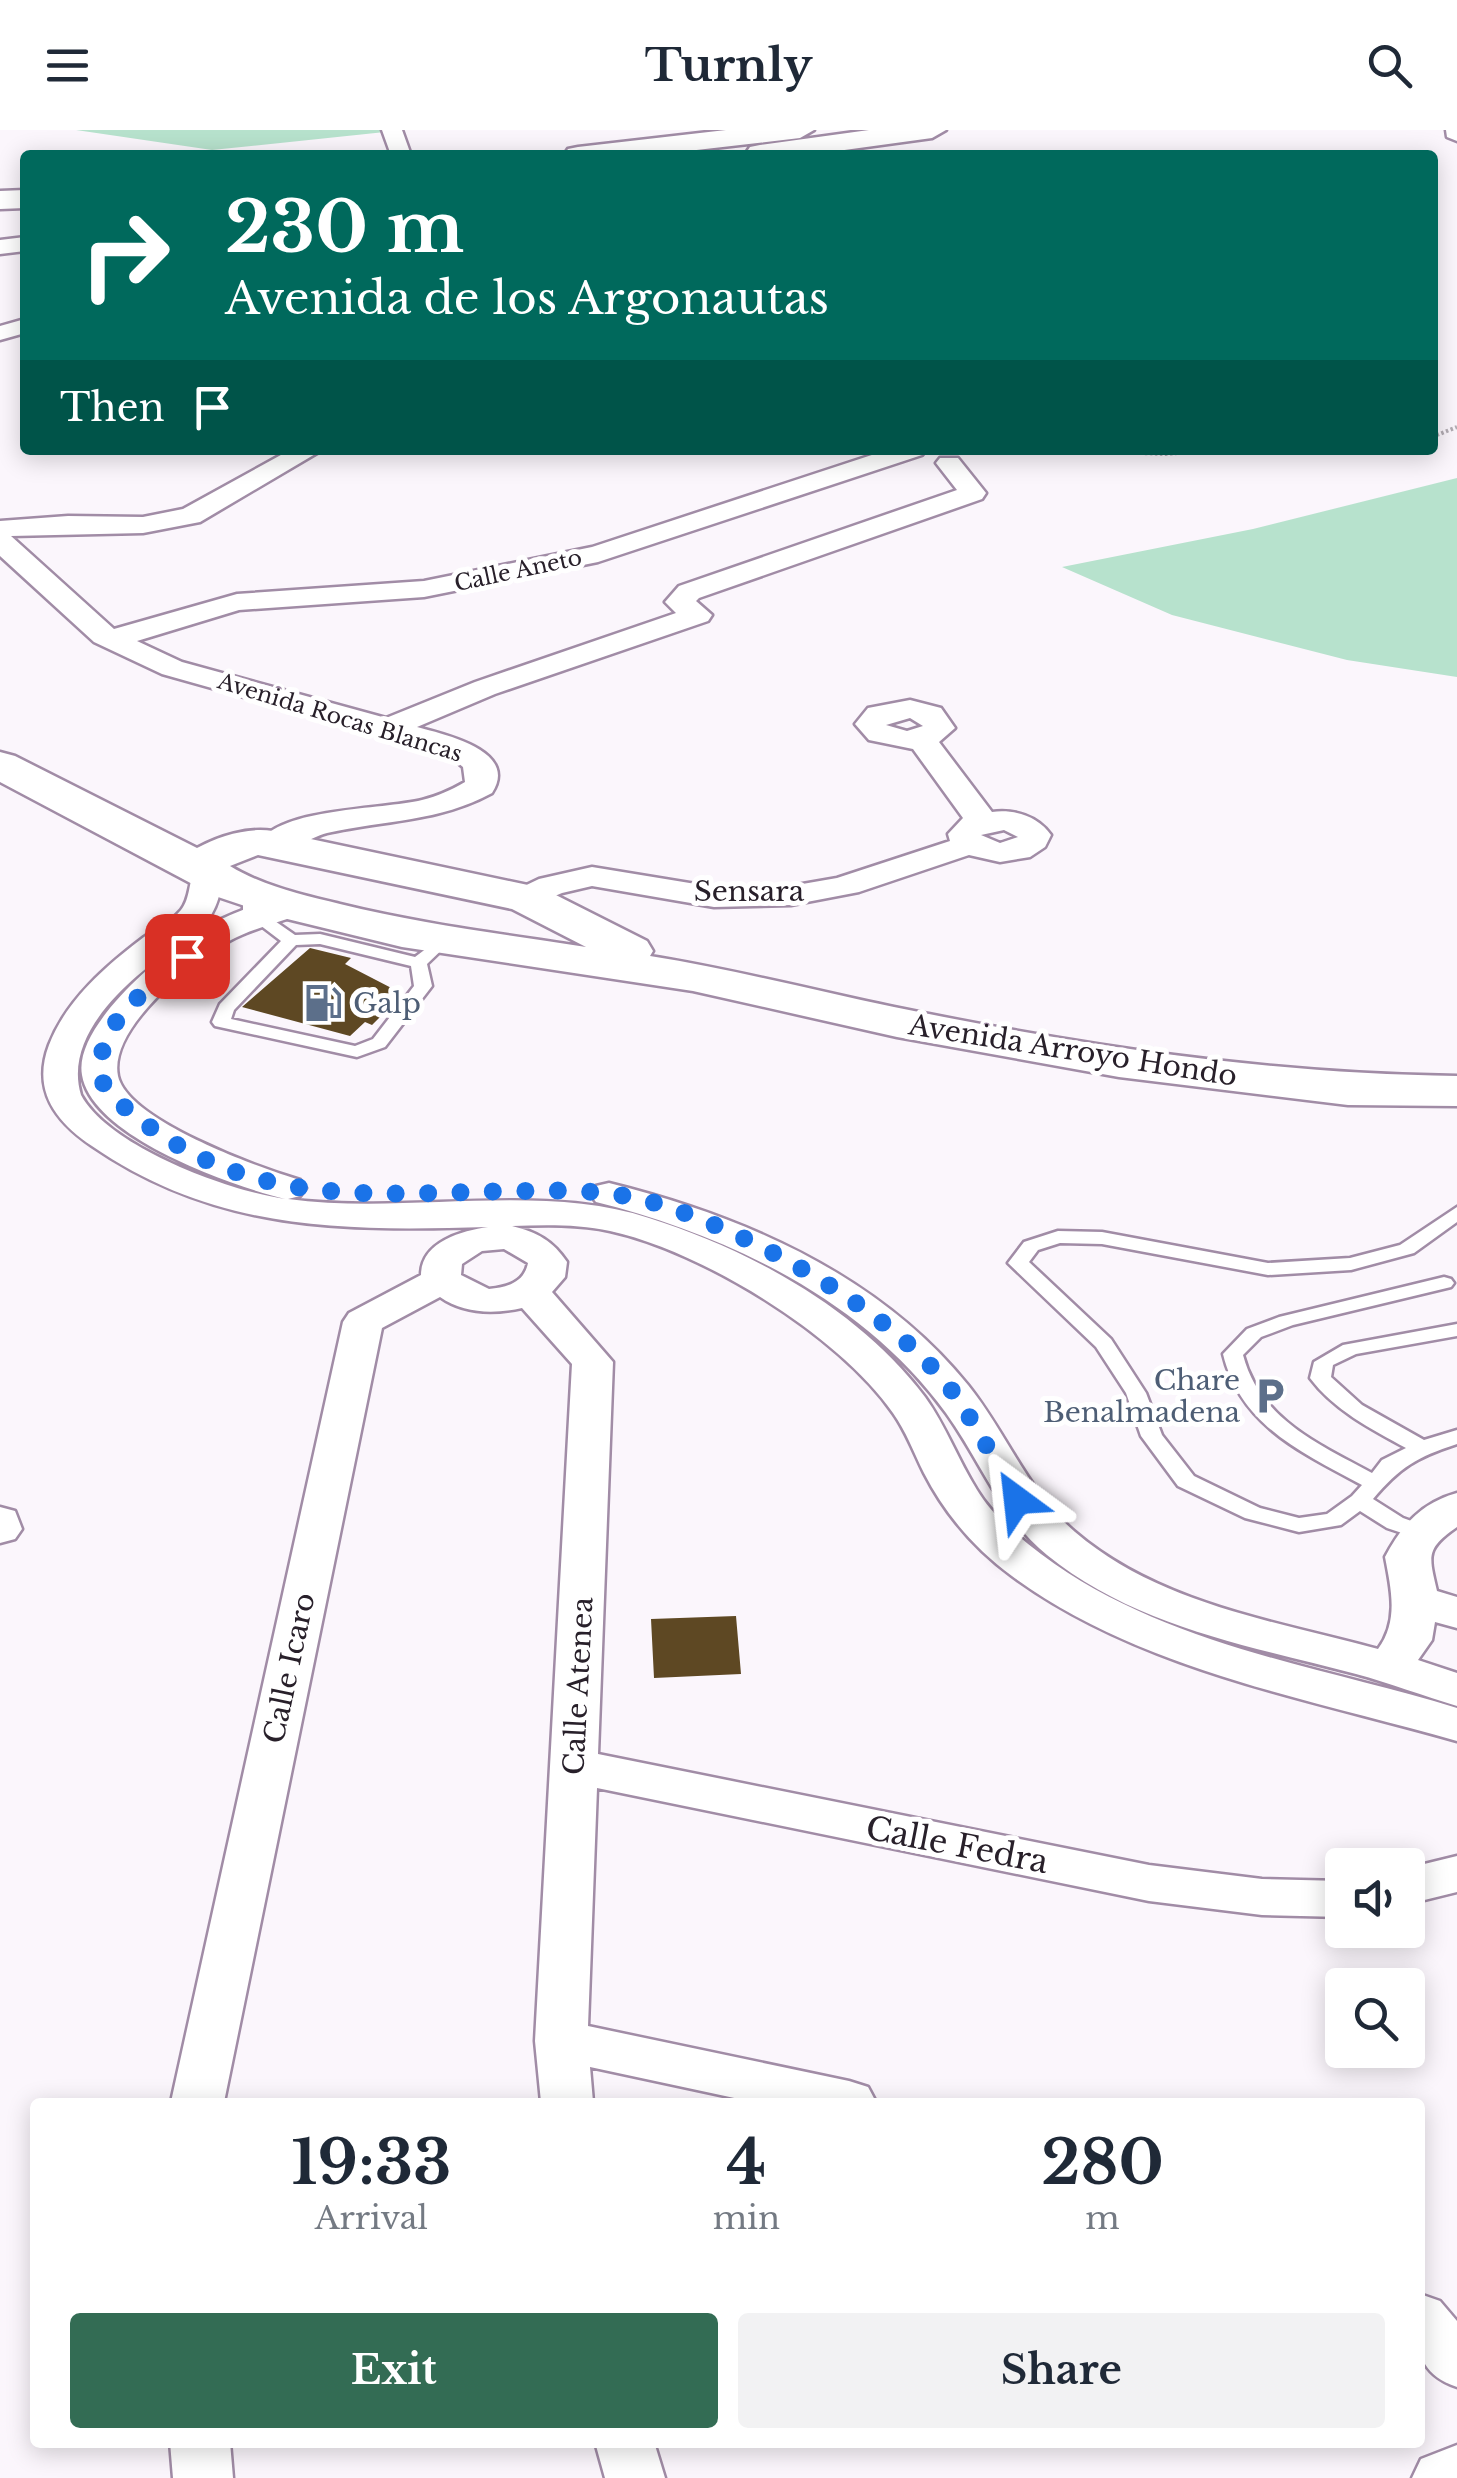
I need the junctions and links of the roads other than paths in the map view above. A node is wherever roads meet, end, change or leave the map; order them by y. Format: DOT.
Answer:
graph roads {
  1 [pos="800,130"];
  2 [pos="932,130"];
  3 [pos="622,150"];
  4 [pos="780,150"];
  5 [pos="300,455"];
  6 [pos="898,455"];
  7 [pos="949,463"];
  8 [pos="0,530"];
  9 [pos="0,541"];
  10 [pos="112,639"];
  11 [pos="386,729"];
  12 [pos="921,739"];
  13 [pos="0,764"];
  14 [pos="64,797"];
  15 [pos="266,843"];
  16 [pos="248,899"];
  17 [pos="538,905"];
  18 [pos="497,948"];
  19 [pos="430,952"];
  20 [pos="693,977"];
  21 [pos="1457,1091"];
  22 [pos="1457,1213"];
  23 [pos="557,1215"];
  24 [pos="458,1229"];
  25 [pos="526,1242"];
  26 [pos="442,1280"];
  27 [pos="1444,1283"];
  28 [pos="530,1293"];
  29 [pos="1457,1330"];
  30 [pos="1457,1438"];
  31 [pos="1422,1448"];
  32 [pos="1374,1482"];
  33 [pos="1360,1502"];
  34 [pos="1457,1507"];
  35 [pos="0,1521"];
  36 [pos="0,1529"];
  37 [pos="1420,1532"];
  38 [pos="1436,1606"];
  39 [pos="1390,1667"];
  40 [pos="1457,1690"];
  41 [pos="1457,1726"];
  42 [pos="574,1766"];
  43 [pos="1457,1874"];
  44 [pos="1425,1882"];
  45 [pos="1325,1899"];
  46 [pos="561,2042"];
  47 [pos="198,2098"];
  48 [pos="567,2098"];
  49 [pos="829,2098"];
  50 [pos="1425,2324"];
  51 [pos="1457,2362"];
  52 [pos="201,2448"];
  53 [pos="626,2448"];
  54 [pos="1457,2471"];
  55 [pos="204,2478"];
  56 [pos="636,2478"];
  57 [pos="1442,2478"];
  1 -- 3 [label="main road"];
  2 -- 4 [label="main road"];
  5 -- 8 [label="street"];
  6 -- 10 [label="street, Calle Aneto"];
  7 -- 11 [label="street"];
  9 -- 10 [label="street, Avenida Rocas Blancas"];
  10 -- 11 [label="street, Avenida Rocas Blancas"];
  11 -- 15 [label="street, Avenida Rocas Blancas"];
  12 -- 17 [label="street, Sensara"];
  13 -- 14 [label="main road"];
  14 -- 15 [label="main road"];
  14 -- 16 [label="main road"];
  15 -- 16 [label="main road"];
  15 -- 17 [label="main road, Avenida Arroyo Hondo"];
  16 -- 19 [label="main road, Avenida Arroyo Hondo"];
  16 -- 19 [label="lane"];
  16 -- 24 [label="street"];
  16 -- 39 [label="street"];
  17 -- 18 [label="main road"];
  17 -- 20 [label="main road, Avenida Arroyo Hondo"];
  18 -- 19 [label="main road, Avenida Arroyo Hondo"];
  18 -- 20 [label="main road, Avenida Arroyo Hondo"];
  20 -- 21 [label="main road, Avenida Arroyo Hondo"];
  22 -- 33 [label="lane"];
  23 -- 24 [label="street"];
  23 -- 25 [label="street"];
  23 -- 41 [label="street"];
  24 -- 25 [label="street"];
  24 -- 26 [label="street"];
  25 -- 28 [label="street"];
  26 -- 28 [label="street"];
  26 -- 47 [label="street, Calle Icaro"];
  27 -- 32 [label="lane"];
  28 -- 42 [label="street, Calle Atenea"];
  29 -- 31 [label="lane"];
  30 -- 31 [label="lane"];
  31 -- 32 [label="lane"];
  32 -- 33 [label="lane"];
  33 -- 37 [label="lane"];
  34 -- 37 [label="street"];
  35 -- 36 [label="street"];
  37 -- 38 [label="street"];
  38 -- 39 [label="street"];
  39 -- 40 [label="street"];
  42 -- 45 [label="street, Calle Fedra"];
  42 -- 46 [label="street, Calle Atenea"];
  43 -- 44 [label="street"];
  46 -- 48 [label="street, Calle Atenea"];
  46 -- 49 [label="street"];
  50 -- 51 [label="street"];
  52 -- 55 [label="street"];
  53 -- 56 [label="street"];
  54 -- 57 [label="street"];
}
